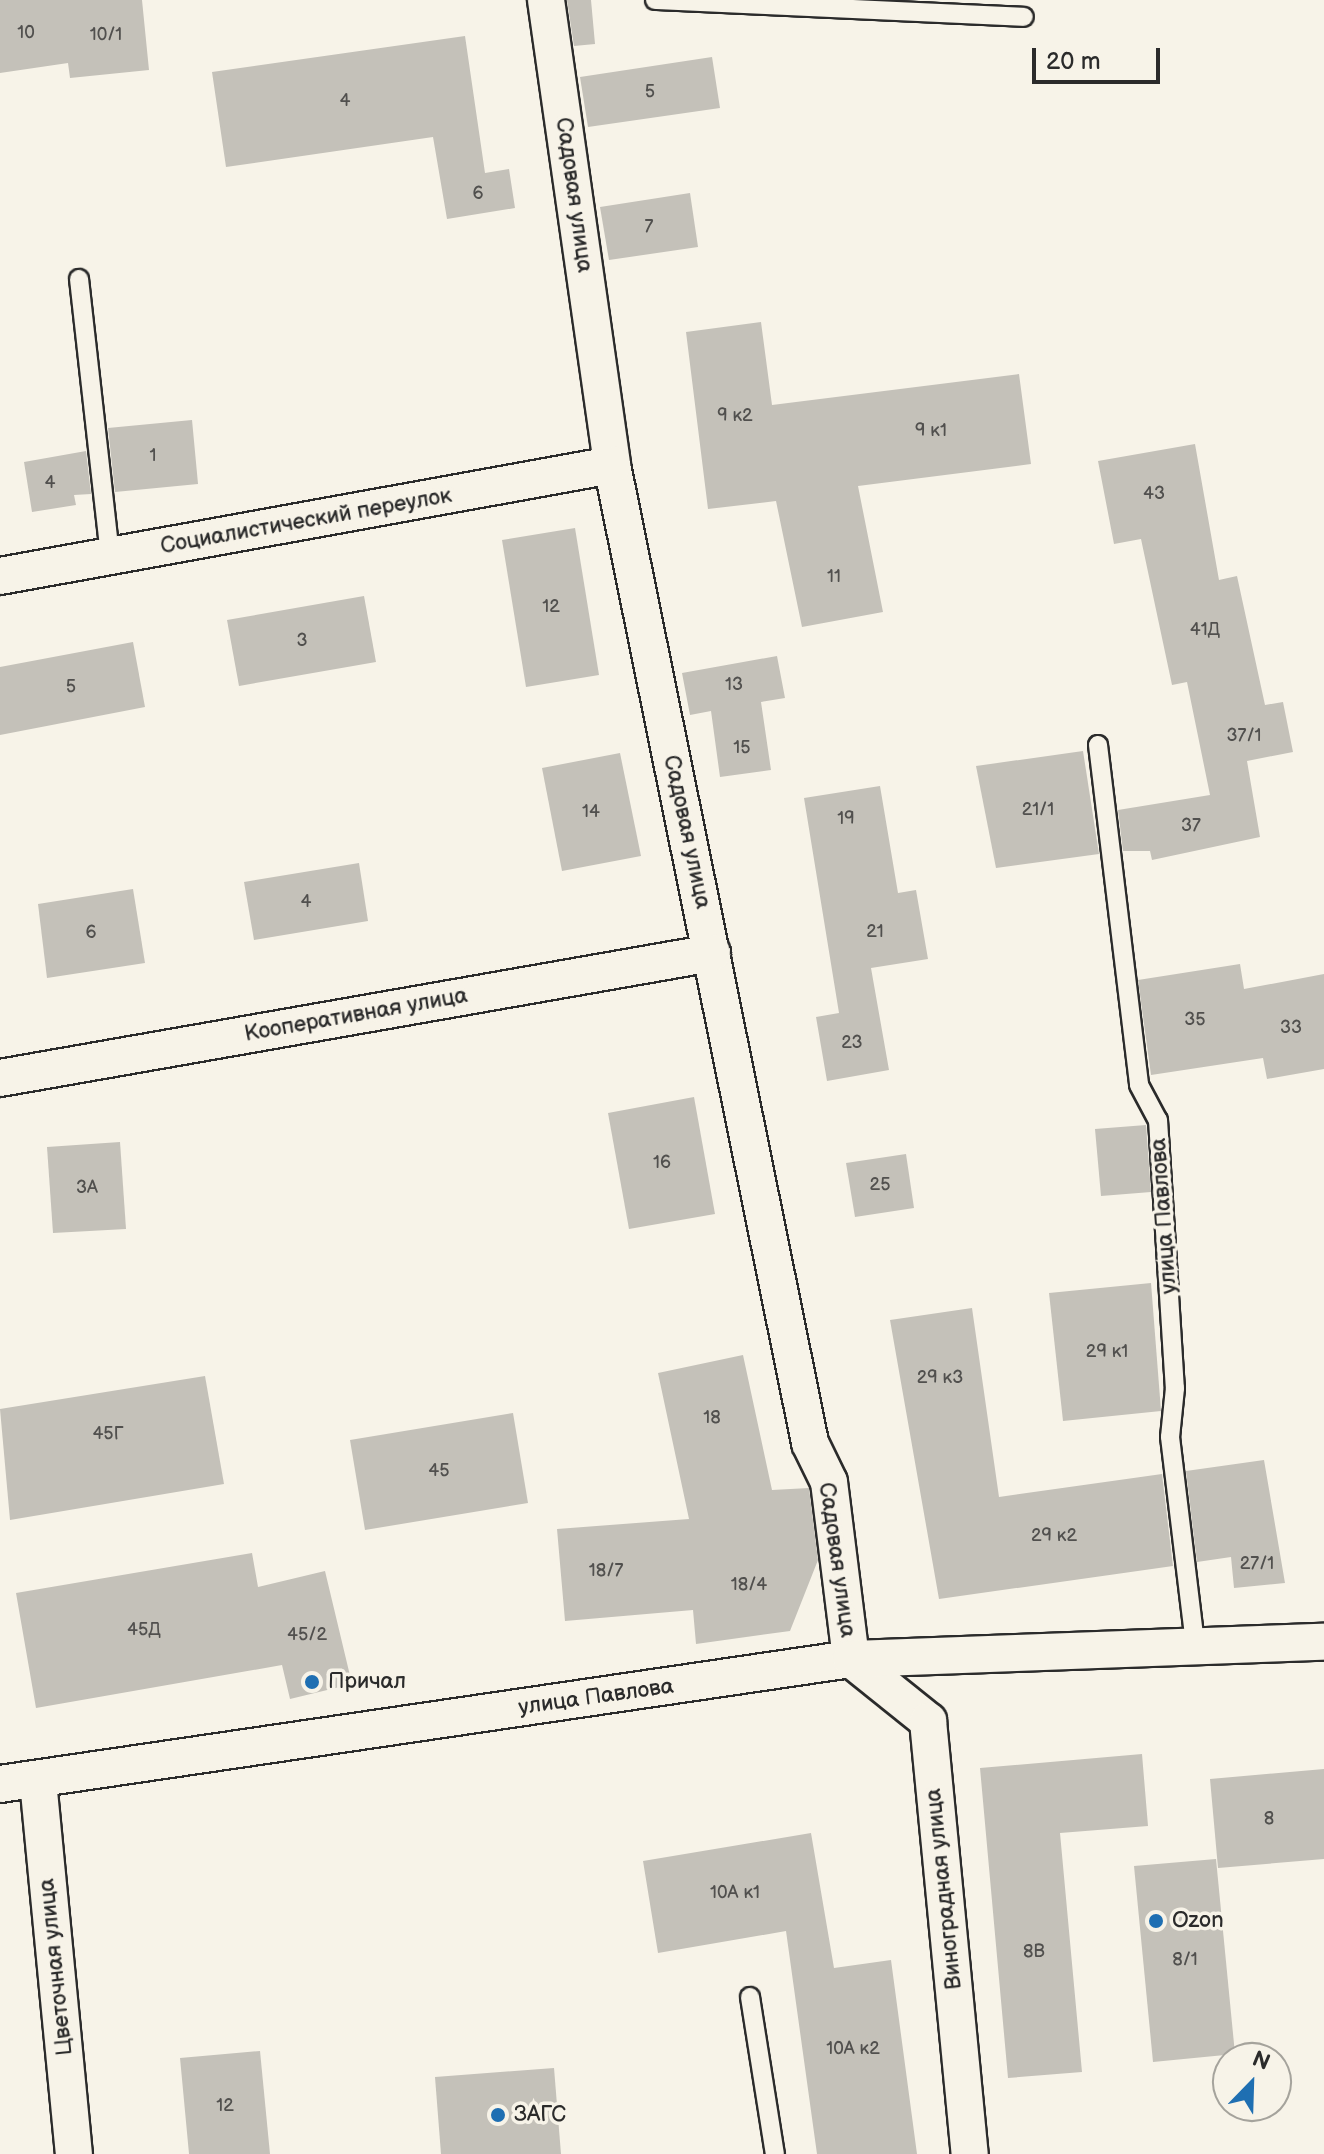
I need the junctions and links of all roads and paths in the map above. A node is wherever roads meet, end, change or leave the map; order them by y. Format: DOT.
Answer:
graph roads {
  1 [pos="546,0"];
  2 [pos="655,0"];
  3 [pos="1024,17"];
  4 [pos="79,279"];
  5 [pos="612,465"];
  6 [pos="110,556"];
  7 [pos="0,576"];
  8 [pos="1098,745"];
  9 [pos="712,953"];
  10 [pos="0,1078"];
  11 [pos="1324,1642"];
  12 [pos="1195,1644"];
  13 [pos="851,1659"];
  14 [pos="38,1781"];
  15 [pos="0,1784"];
  16 [pos="750,1997"];
  17 [pos="74,2154"];
  18 [pos="775,2154"];
  19 [pos="970,2154"];
  1 -- 5 [label="street, Садовая улица"];
  2 -- 3 [label="lane"];
  4 -- 6 [label="lane"];
  5 -- 6 [label="street, Социалистический переулок"];
  5 -- 9 [label="street, Садовая улица"];
  6 -- 7 [label="street, Социалистический переулок"];
  8 -- 12 [label="lane, улица Павлова"];
  9 -- 10 [label="street, Кооперативная улица"];
  9 -- 13 [label="street, Садовая улица"];
  11 -- 12 [label="street, улица Павлова"];
  12 -- 13 [label="street, улица Павлова"];
  13 -- 14 [label="street, улица Павлова"];
  13 -- 19 [label="street, Виноградная улица"];
  14 -- 15 [label="street, улица Павлова"];
  14 -- 17 [label="street, Цветочная улица"];
  16 -- 18 [label="lane"];
}
